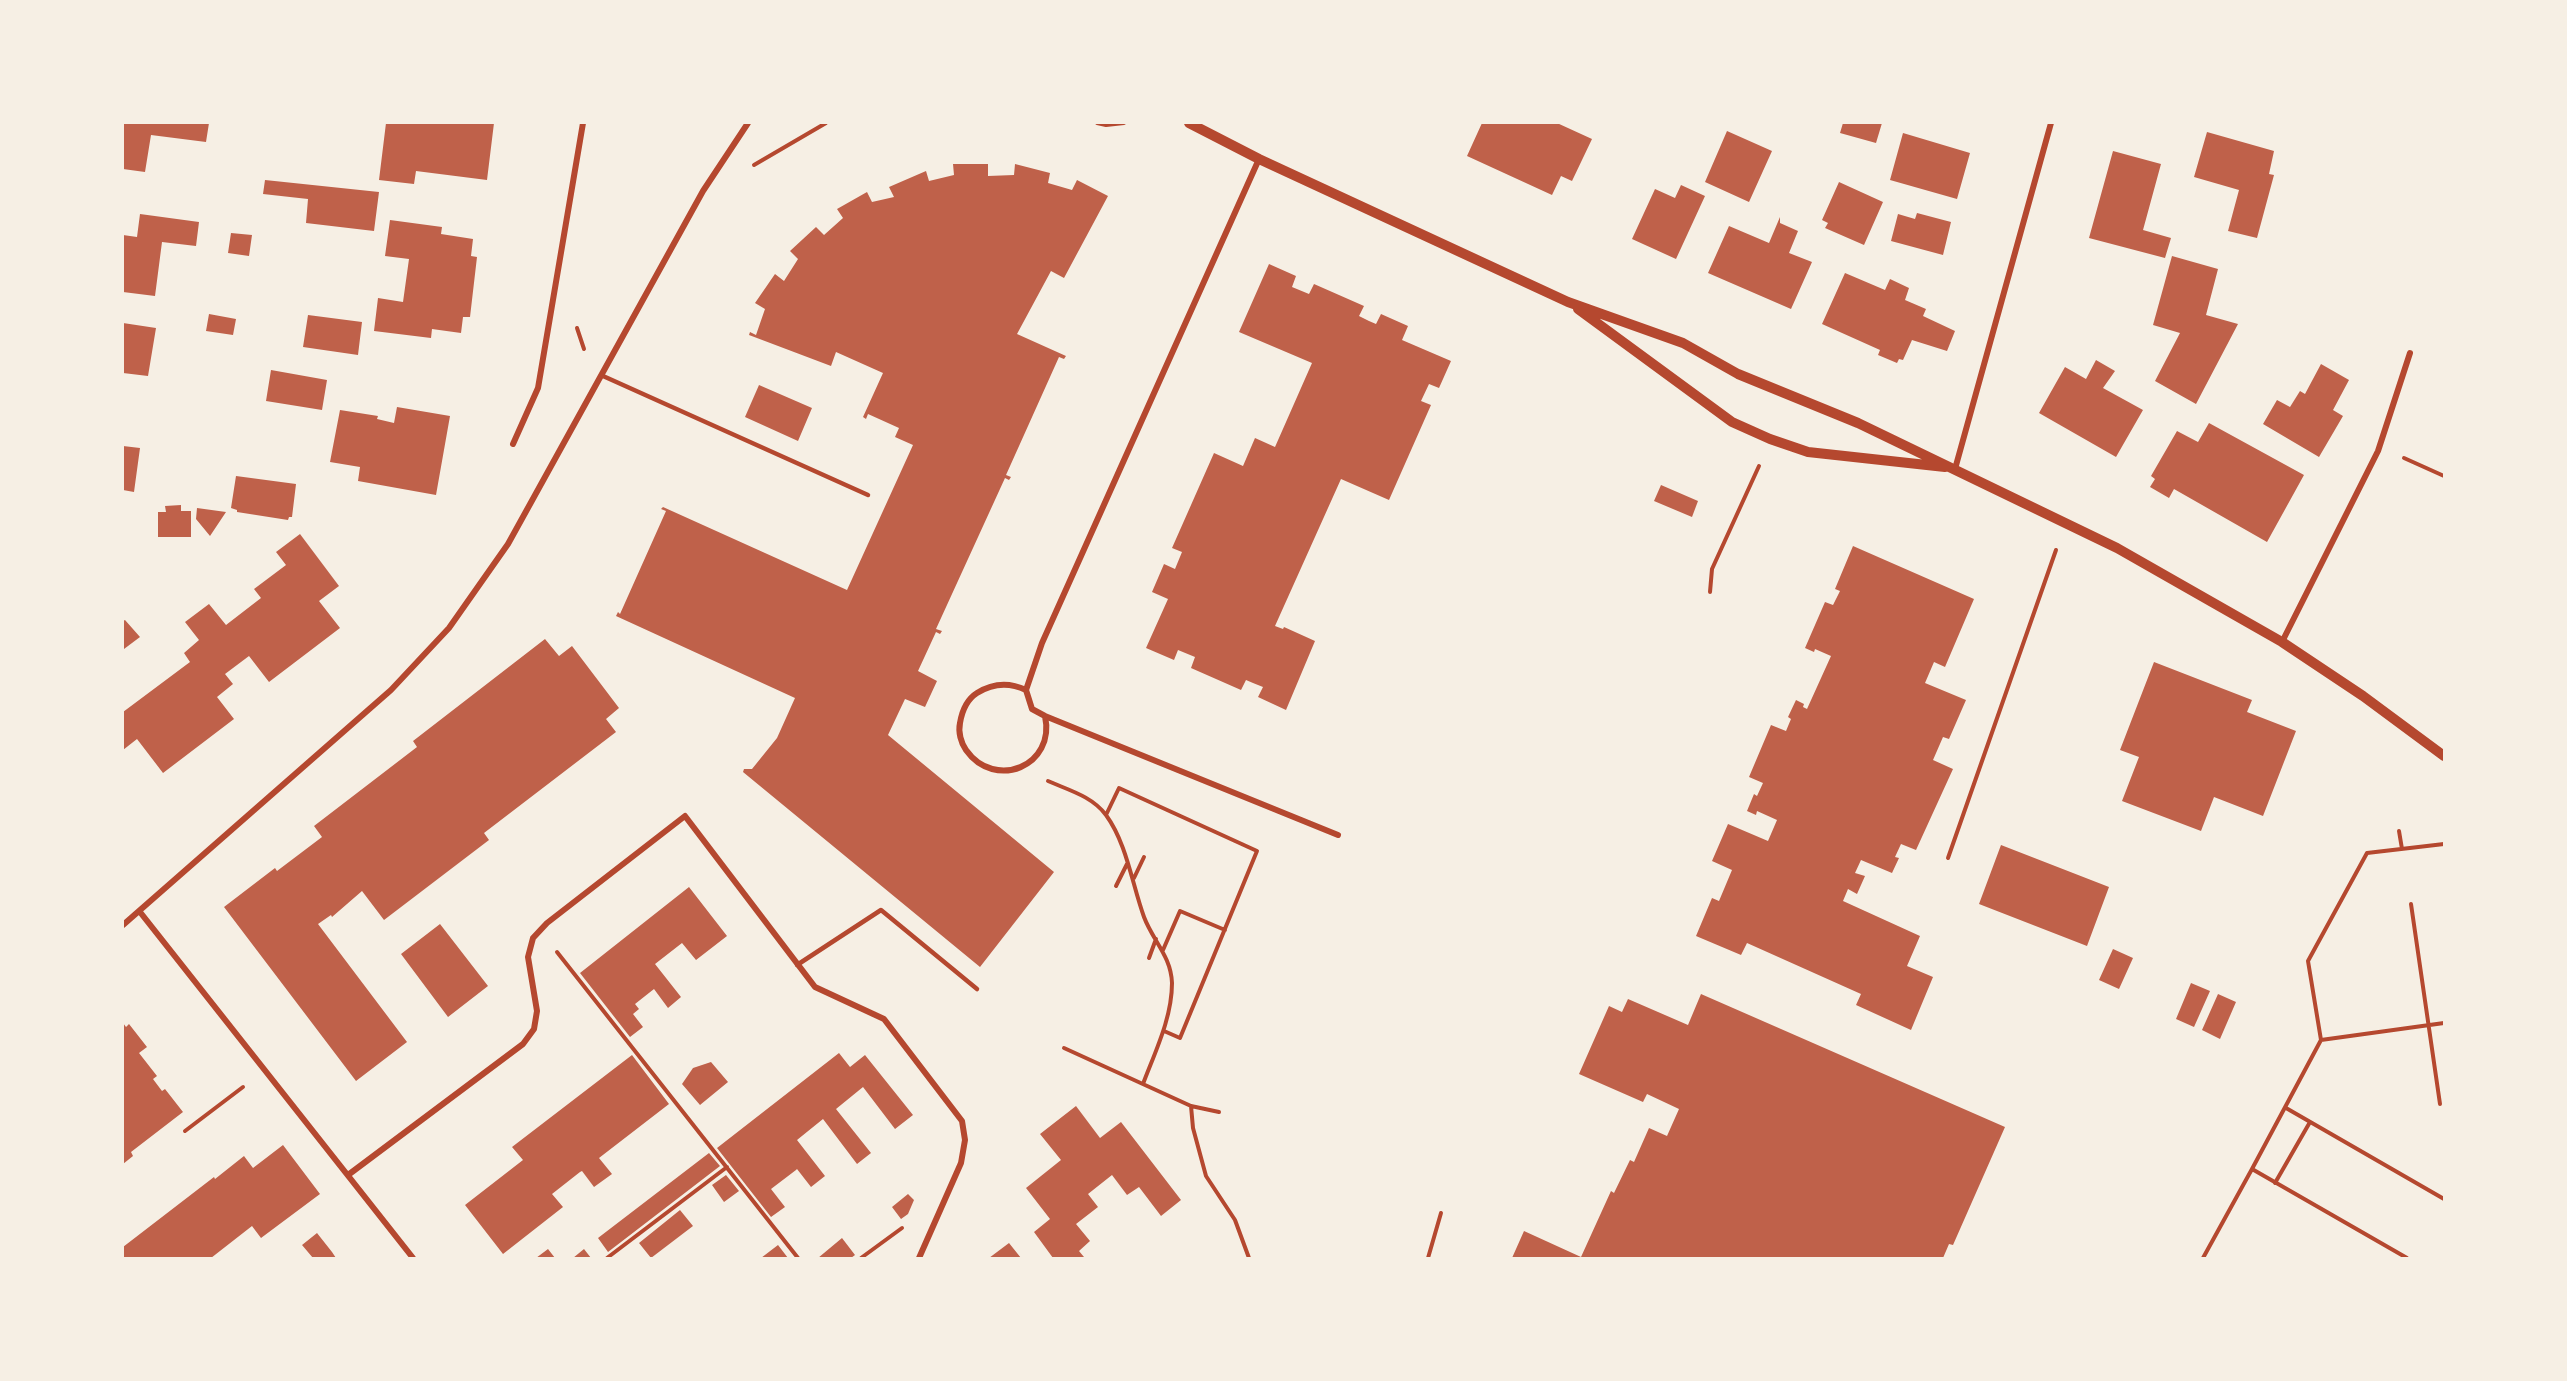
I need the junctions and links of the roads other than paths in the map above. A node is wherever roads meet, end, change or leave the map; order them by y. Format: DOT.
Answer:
graph roads {
  1 [pos="582,123"];
  2 [pos="748,123"];
  3 [pos="1189,123"];
  4 [pos="2051,123"];
  5 [pos="1259,159"];
  6 [pos="1568,302"];
  7 [pos="2410,353"];
  8 [pos="603,376"];
  9 [pos="513,444"];
  10 [pos="1955,469"];
  11 [pos="868,495"];
  12 [pos="2282,642"];
  13 [pos="1026,690"];
  14 [pos="1045,716"];
  15 [pos="2444,756"];
  16 [pos="1338,836"];
  17 [pos="140,912"];
  18 [pos="123,925"];
  19 [pos="798,965"];
  20 [pos="977,990"];
  21 [pos="348,1175"];
  22 [pos="413,1258"];
  23 [pos="920,1258"];
  1 -- 9 [label="street"];
  2 -- 8 [label="street"];
  3 -- 5 [label="street"];
  4 -- 10 [label="street"];
  5 -- 6 [label="street"];
  5 -- 13 [label="street"];
  6 -- 10 [label="street"];
  6 -- 10 [label="street"];
  7 -- 12 [label="street"];
  8 -- 11 [label="lane"];
  8 -- 17 [label="street"];
  10 -- 12 [label="street"];
  12 -- 15 [label="street"];
  13 -- 14 [label="street"];
  13 -- 14 [label="street"];
  14 -- 16 [label="street"];
  17 -- 18 [label="street"];
  17 -- 21 [label="street"];
  19 -- 20 [label="lane"];
  19 -- 21 [label="street"];
  19 -- 23 [label="street"];
  21 -- 22 [label="street"];
}
